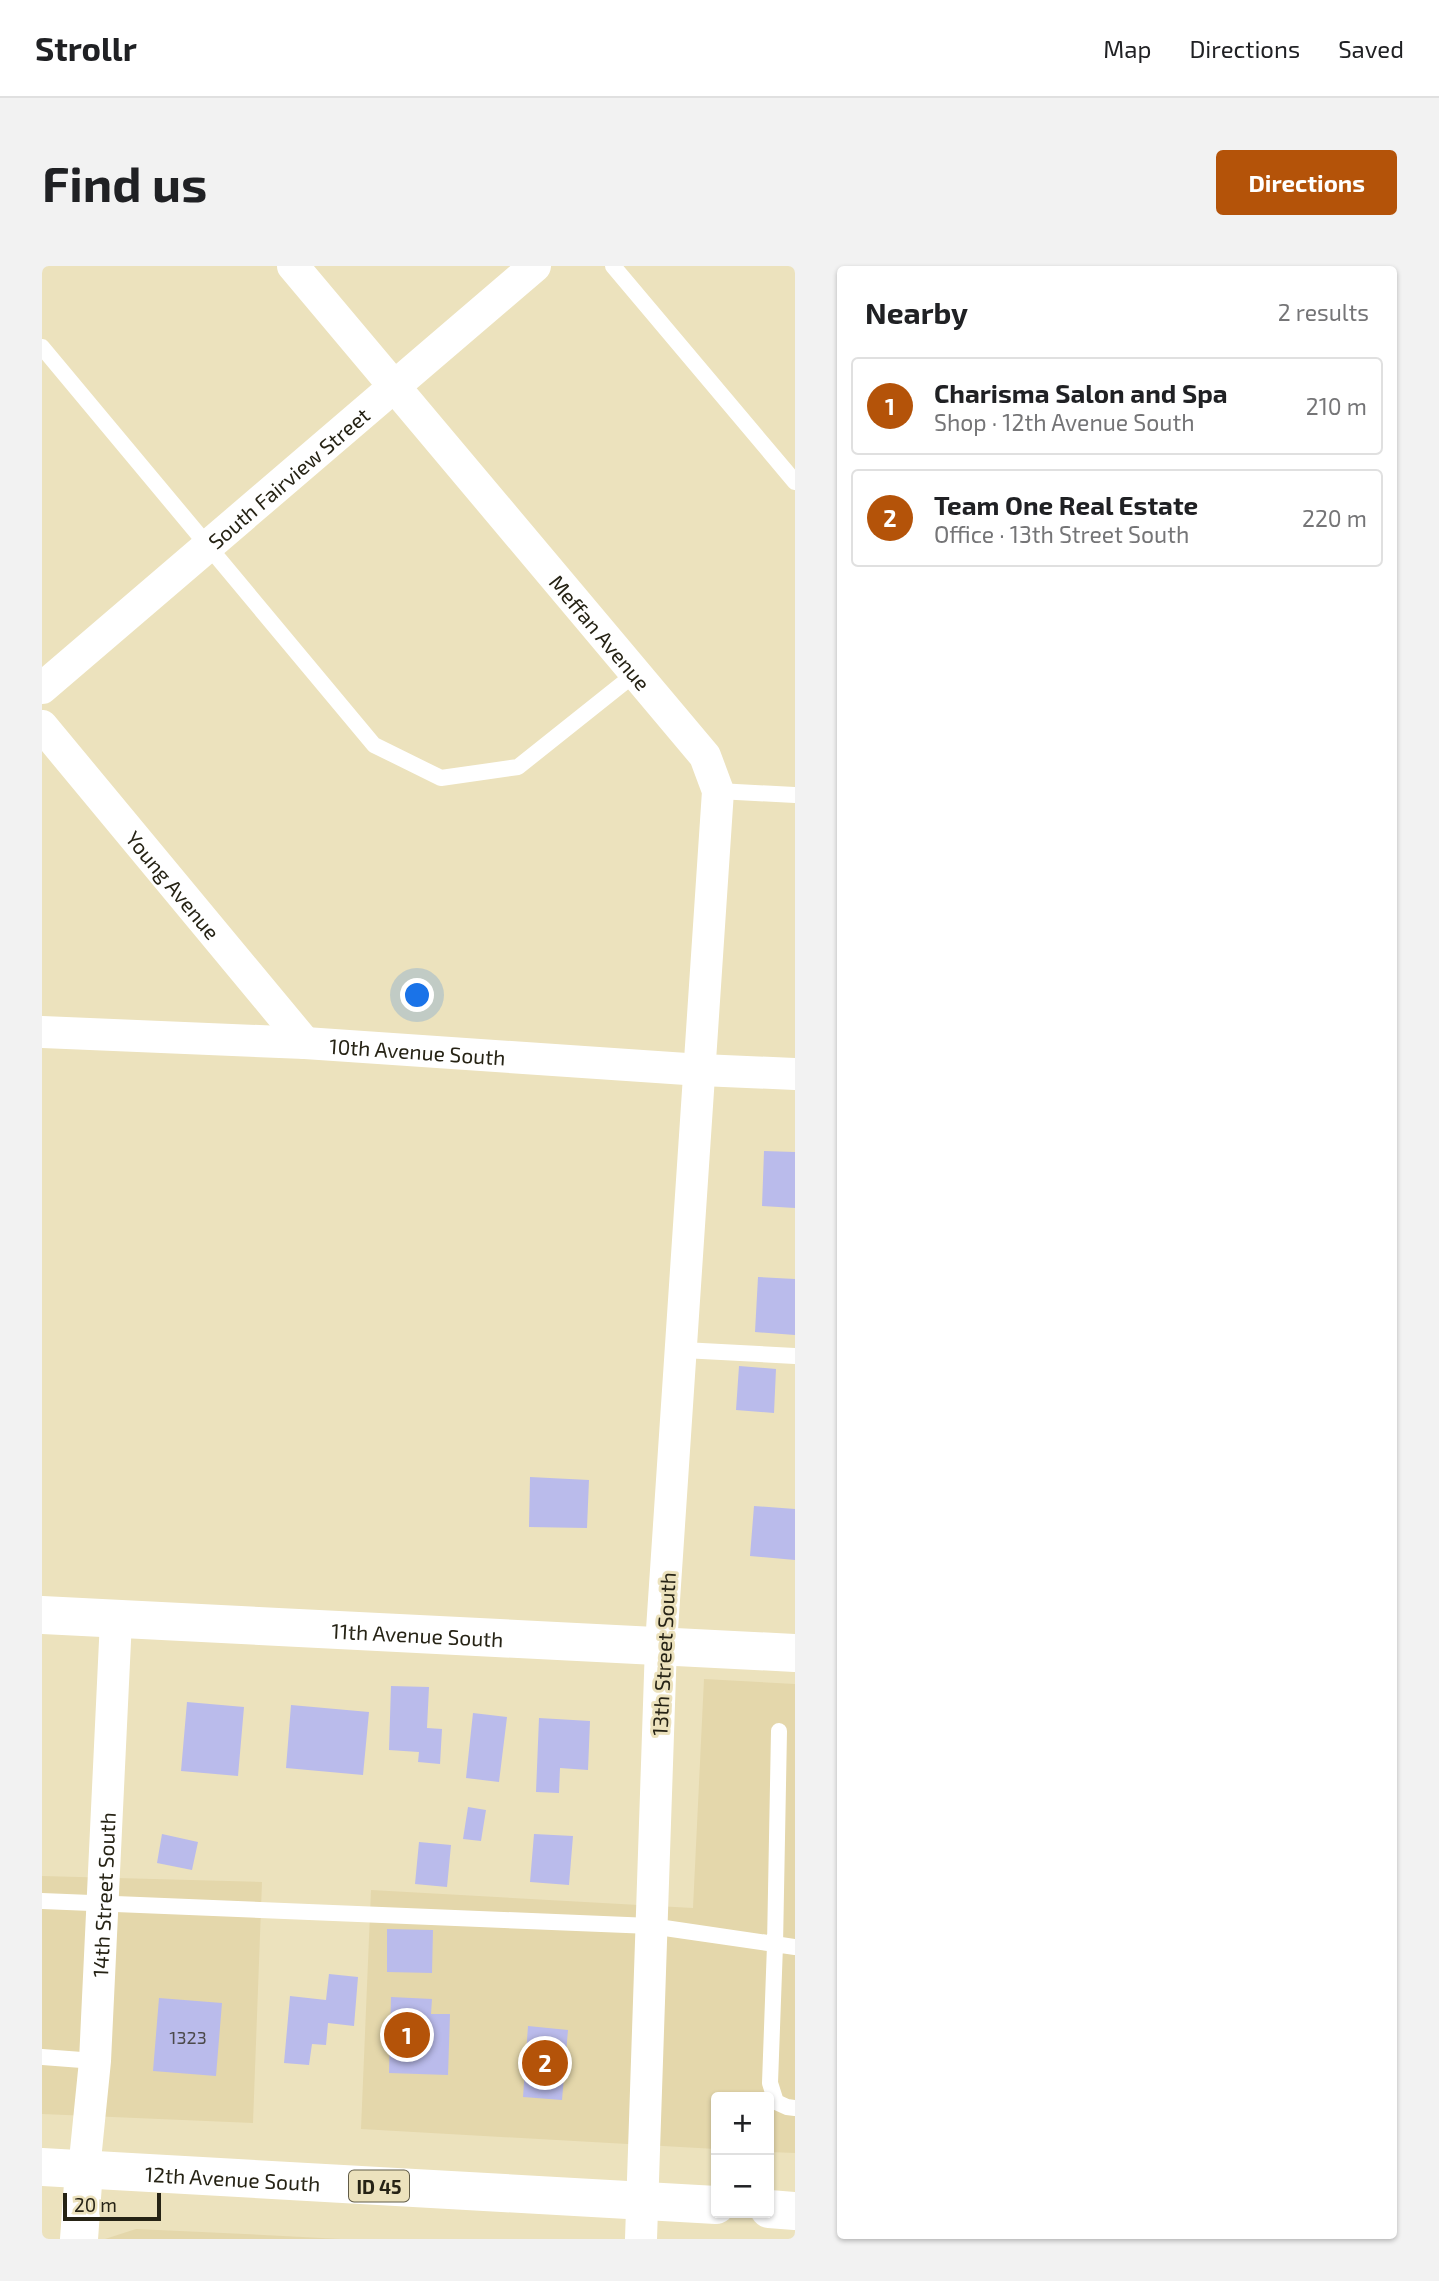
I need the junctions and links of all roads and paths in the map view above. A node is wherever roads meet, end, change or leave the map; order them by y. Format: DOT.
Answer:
graph roads {
  1 [pos="293,266"];
  2 [pos="535,266"];
  3 [pos="613,266"];
  4 [pos="42,347"];
  5 [pos="394,387"];
  6 [pos="795,482"];
  7 [pos="208,546"];
  8 [pos="636,673"];
  9 [pos="42,688"];
  10 [pos="42,726"];
  11 [pos="718,791"];
  12 [pos="795,795"];
  13 [pos="42,1032"];
  14 [pos="305,1043"];
  15 [pos="701,1070"];
  16 [pos="795,1073"];
  17 [pos="682,1350"];
  18 [pos="795,1356"];
  19 [pos="42,1615"];
  20 [pos="116,1620"];
  21 [pos="662,1645"];
  22 [pos="795,1653"];
  23 [pos="779,1731"];
  24 [pos="42,1901"];
  25 [pos="102,1904"];
  26 [pos="651,1926"];
  27 [pos="775,1945"];
  28 [pos="795,1947"];
  29 [pos="42,2056"];
  30 [pos="95,2061"];
  31 [pos="795,2108"];
  32 [pos="42,2167"];
  33 [pos="84,2170"];
  34 [pos="643,2200"];
  35 [pos="711,2206"];
  36 [pos="774,2209"];
  37 [pos="795,2211"];
  38 [pos="79,2239"];
  39 [pos="641,2239"];
  1 -- 5 [label="street, Meffan Avenue"];
  2 -- 5 [label="street, South Fairview Street"];
  3 -- 6 [label="lane"];
  4 -- 7 [label="lane"];
  5 -- 7 [label="street, South Fairview Street"];
  5 -- 8 [label="street, Meffan Avenue"];
  7 -- 8 [label="lane"];
  7 -- 9 [label="street, South Fairview Street"];
  8 -- 11 [label="street, Meffan Avenue"];
  10 -- 14 [label="street, Young Avenue"];
  11 -- 12 [label="lane"];
  11 -- 15 [label="street, Meffan Avenue"];
  13 -- 14 [label="street, 10th Avenue South"];
  14 -- 15 [label="street, 10th Avenue South"];
  15 -- 16 [label="street, 10th Avenue South"];
  15 -- 17 [label="street, 13th Street South"];
  17 -- 18 [label="lane"];
  17 -- 21 [label="street, 13th Street South"];
  19 -- 20 [label="street, 11th Avenue South"];
  20 -- 21 [label="street, 11th Avenue South"];
  20 -- 25 [label="street, 14th Street South"];
  21 -- 22 [label="street, 11th Avenue South"];
  21 -- 26 [label="street, 13th Street South"];
  23 -- 27 [label="lane"];
  24 -- 25 [label="lane"];
  25 -- 26 [label="lane"];
  25 -- 30 [label="street, 14th Street South"];
  26 -- 27 [label="lane"];
  26 -- 34 [label="street, 13th Street South"];
  27 -- 28 [label="lane"];
  27 -- 31 [label="lane"];
  29 -- 30 [label="lane"];
  30 -- 33 [label="street, 14th Street South"];
  32 -- 33 [label="street, 12th Avenue South / ID 45"];
  33 -- 34 [label="street, 12th Avenue South / ID 45"];
  33 -- 38 [label="street"];
  34 -- 35 [label="street, 12th Avenue South / ID 45"];
  34 -- 39 [label="street, 13th Street South"];
  36 -- 37 [label="street"];
}
